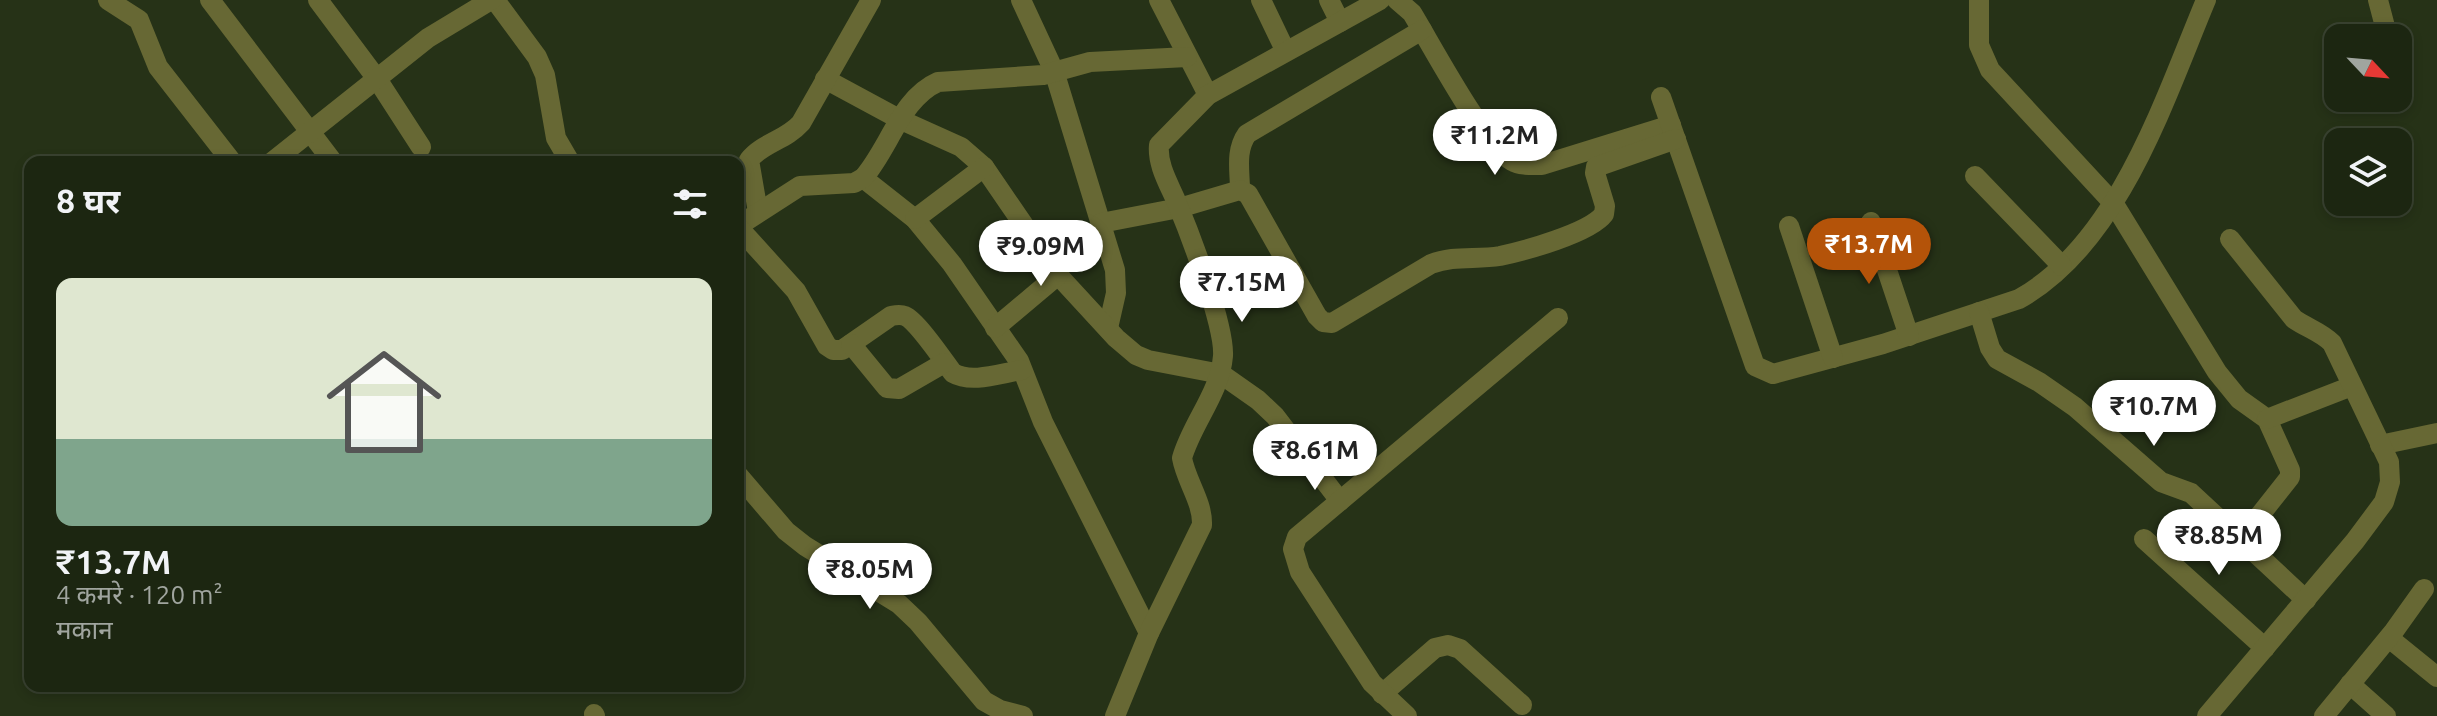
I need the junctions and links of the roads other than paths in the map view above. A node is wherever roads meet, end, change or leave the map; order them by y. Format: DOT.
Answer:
graph roads {
  1 [pos="108,0"];
  2 [pos="210,0"];
  3 [pos="318,0"];
  4 [pos="493,0"];
  5 [pos="871,0"];
  6 [pos="1021,0"];
  7 [pos="1159,0"];
  8 [pos="1261,0"];
  9 [pos="1329,0"];
  10 [pos="1380,0"];
  11 [pos="1397,0"];
  12 [pos="1979,0"];
  13 [pos="2206,0"];
  14 [pos="2378,0"];
  15 [pos="1340,22"];
  16 [pos="2384,24"];
  17 [pos="1422,30"];
  18 [pos="1285,50"];
  19 [pos="1187,57"];
  20 [pos="1054,71"];
  21 [pos="377,79"];
  22 [pos="825,79"];
  23 [pos="1208,95"];
  24 [pos="1661,97"];
  25 [pos="901,120"];
  26 [pos="312,131"];
  27 [pos="1673,132"];
  28 [pos="421,147"];
  29 [pos="227,156"];
  30 [pos="280,156"];
  31 [pos="329,156"];
  32 [pos="566,156"];
  33 [pos="984,167"];
  34 [pos="1975,176"];
  35 [pos="863,178"];
  36 [pos="1240,190"];
  37 [pos="2114,204"];
  38 [pos="1179,208"];
  39 [pos="758,212"];
  40 [pos="915,219"];
  41 [pos="744,222"];
  42 [pos="1871,222"];
  43 [pos="1101,223"];
  44 [pos="1789,226"];
  45 [pos="744,234"];
  46 [pos="2230,239"];
  47 [pos="2062,266"];
  48 [pos="1058,275"];
  49 [pos="1979,312"];
  50 [pos="1558,318"];
  51 [pos="995,328"];
  52 [pos="1108,328"];
  53 [pos="1909,336"];
  54 [pos="851,344"];
  55 [pos="1833,358"];
  56 [pos="944,363"];
  57 [pos="1022,370"];
  58 [pos="1221,374"];
  59 [pos="2352,386"];
  60 [pos="2267,419"];
  61 [pos="2437,433"];
  62 [pos="2380,445"];
  63 [pos="744,482"];
  64 [pos="1340,501"];
  65 [pos="2144,539"];
  66 [pos="2241,539"];
  67 [pos="2424,589"];
  68 [pos="2306,600"];
  69 [pos="1149,633"];
  70 [pos="2389,638"];
  71 [pos="2265,648"];
  72 [pos="2437,677"];
  73 [pos="2350,684"];
  74 [pos="1382,694"];
  75 [pos="1522,705"];
  76 [pos="1023,716"];
  77 [pos="1115,716"];
  78 [pos="1407,716"];
  79 [pos="2207,716"];
  80 [pos="2324,716"];
  81 [pos="2386,716"];
  1 -- 29 [label="street"];
  2 -- 26 [label="street"];
  3 -- 21 [label="street"];
  4 -- 21 [label="street"];
  4 -- 32 [label="street"];
  5 -- 22 [label="street"];
  6 -- 20 [label="street"];
  7 -- 19 [label="street"];
  8 -- 18 [label="street"];
  9 -- 15 [label="street"];
  10 -- 15 [label="street"];
  11 -- 17 [label="street"];
  12 -- 37 [label="street"];
  13 -- 37 [label="street"];
  14 -- 16 [label="street"];
  15 -- 18 [label="street"];
  17 -- 27 [label="street"];
  17 -- 36 [label="street"];
  18 -- 23 [label="street"];
  19 -- 20 [label="street"];
  19 -- 23 [label="street"];
  20 -- 25 [label="street"];
  20 -- 43 [label="street"];
  21 -- 26 [label="street"];
  21 -- 28 [label="street"];
  22 -- 25 [label="street"];
  22 -- 39 [label="street"];
  23 -- 38 [label="street"];
  24 -- 27 [label="street"];
  25 -- 33 [label="street"];
  25 -- 35 [label="street"];
  26 -- 30 [label="street"];
  26 -- 31 [label="street"];
  27 -- 36 [label="street"];
  27 -- 55 [label="street"];
  33 -- 40 [label="street"];
  33 -- 48 [label="street"];
  34 -- 47 [label="street"];
  35 -- 39 [label="street"];
  35 -- 40 [label="street"];
  36 -- 38 [label="street"];
  37 -- 47 [label="street"];
  37 -- 60 [label="street"];
  38 -- 43 [label="street"];
  38 -- 58 [label="street"];
  39 -- 41 [label="street"];
  40 -- 51 [label="street"];
  42 -- 53 [label="street"];
  43 -- 52 [label="street"];
  44 -- 55 [label="street"];
  45 -- 54 [label="street"];
  46 -- 59 [label="street"];
  47 -- 49 [label="street"];
  48 -- 51 [label="street"];
  48 -- 52 [label="street"];
  49 -- 53 [label="street"];
  49 -- 66 [label="street"];
  50 -- 64 [label="street"];
  51 -- 57 [label="street"];
  52 -- 58 [label="street"];
  53 -- 55 [label="street"];
  54 -- 56 [label="street"];
  54 -- 56 [label="street"];
  56 -- 57 [label="street"];
  57 -- 69 [label="street"];
  58 -- 64 [label="street"];
  58 -- 69 [label="street"];
  59 -- 60 [label="street"];
  59 -- 62 [label="street"];
  60 -- 66 [label="street"];
  61 -- 62 [label="street"];
  62 -- 68 [label="street"];
  63 -- 76 [label="street"];
  64 -- 74 [label="street"];
  65 -- 71 [label="street"];
  66 -- 68 [label="street"];
  67 -- 70 [label="street"];
  68 -- 71 [label="street"];
  69 -- 77 [label="street"];
  70 -- 72 [label="street"];
  70 -- 73 [label="street"];
  71 -- 79 [label="street"];
  73 -- 80 [label="street"];
  73 -- 81 [label="street"];
  74 -- 75 [label="street"];
  74 -- 78 [label="street"];
}
